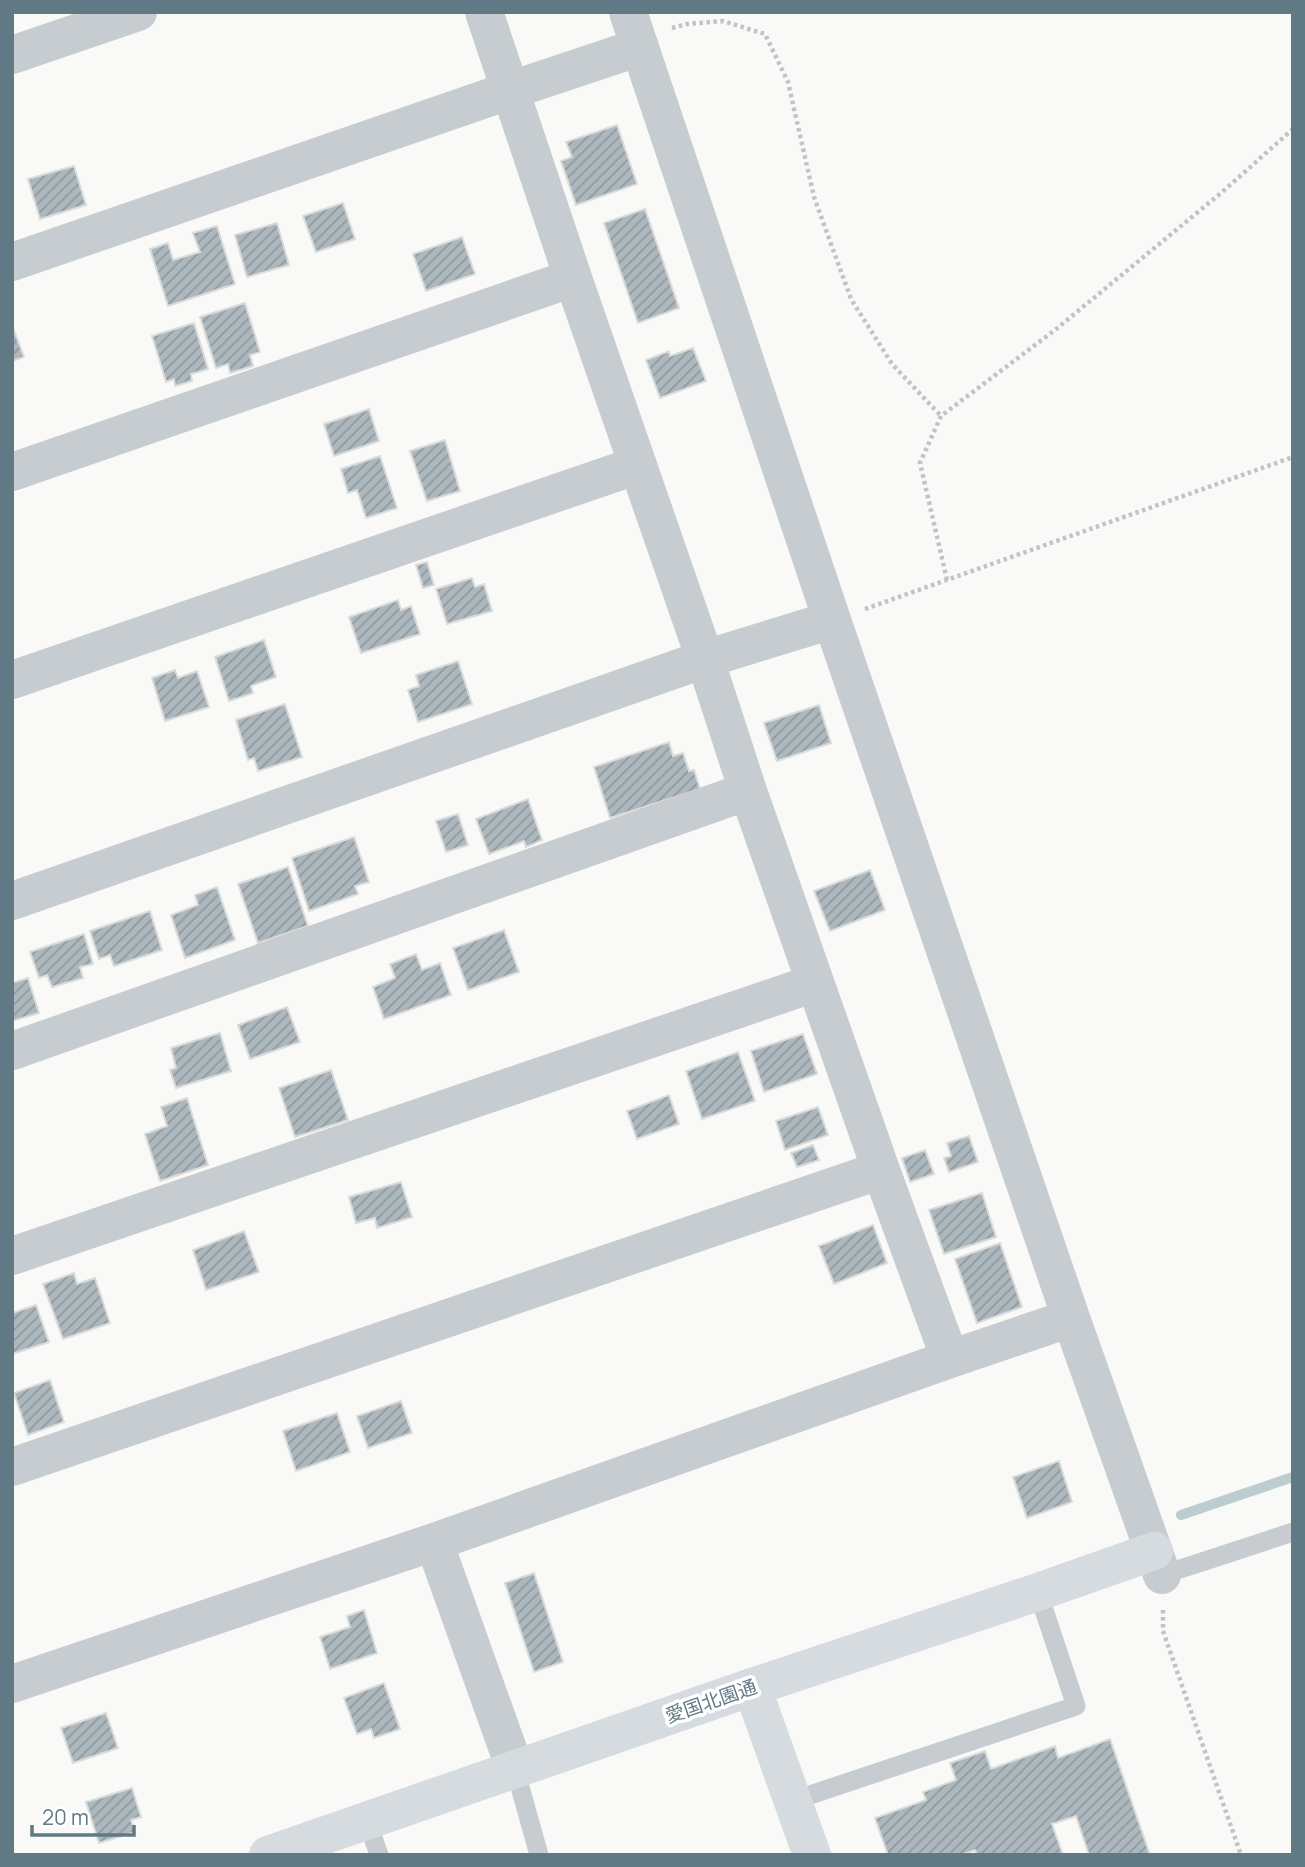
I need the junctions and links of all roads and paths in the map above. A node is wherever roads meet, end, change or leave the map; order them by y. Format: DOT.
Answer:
graph roads {
  1 [pos="138,12"];
  2 [pos="484,12"];
  3 [pos="634,30"];
  4 [pos="12,55"];
  5 [pos="511,90"];
  6 [pos="1293,129"];
  7 [pos="12,262"];
  8 [pos="573,278"];
  9 [pos="941,416"];
  10 [pos="1293,457"];
  11 [pos="638,465"];
  12 [pos="12,472"];
  13 [pos="947,580"];
  14 [pos="832,620"];
  15 [pos="705,659"];
  16 [pos="12,680"];
  17 [pos="748,791"];
  18 [pos="12,901"];
  19 [pos="815,983"];
  20 [pos="12,1051"];
  21 [pos="881,1170"];
  22 [pos="12,1256"];
  23 [pos="1071,1318"];
  24 [pos="950,1359"];
  25 [pos="12,1467"];
  26 [pos="1293,1532"];
  27 [pos="434,1542"];
  28 [pos="1158,1563"];
  29 [pos="1038,1592"];
  30 [pos="12,1683"];
  31 [pos="752,1687"];
  32 [pos="515,1769"];
  33 [pos="792,1801"];
  34 [pos="373,1838"];
  35 [pos="268,1855"];
  36 [pos="539,1855"];
  37 [pos="811,1855"];
  38 [pos="1241,1855"];
  1 -- 4 [label="street"];
  2 -- 5 [label="street"];
  3 -- 5 [label="street"];
  3 -- 9 [label="path"];
  3 -- 14 [label="street"];
  5 -- 7 [label="street"];
  5 -- 8 [label="street"];
  6 -- 9 [label="path"];
  8 -- 11 [label="street"];
  8 -- 12 [label="street"];
  9 -- 13 [label="path"];
  10 -- 13 [label="path"];
  11 -- 15 [label="street"];
  11 -- 16 [label="street"];
  13 -- 14 [label="path"];
  14 -- 15 [label="street"];
  14 -- 23 [label="street"];
  15 -- 17 [label="street"];
  15 -- 18 [label="street"];
  17 -- 19 [label="street"];
  17 -- 20 [label="street"];
  19 -- 21 [label="street"];
  19 -- 22 [label="street"];
  21 -- 24 [label="street"];
  21 -- 25 [label="street"];
  23 -- 24 [label="street"];
  23 -- 28 [label="street"];
  24 -- 27 [label="street"];
  26 -- 28 [label="lane"];
  27 -- 30 [label="street"];
  27 -- 32 [label="street"];
  28 -- 29 [label="street, 愛国北園通"];
  28 -- 38 [label="path"];
  29 -- 31 [label="street, 愛国北園通"];
  29 -- 33 [label="lane"];
  31 -- 32 [label="street, 愛国北園通"];
  31 -- 33 [label="street"];
  32 -- 34 [label="street, 愛国北園通"];
  32 -- 36 [label="lane"];
  33 -- 37 [label="street"];
  34 -- 35 [label="street, 愛国北園通"];
}
